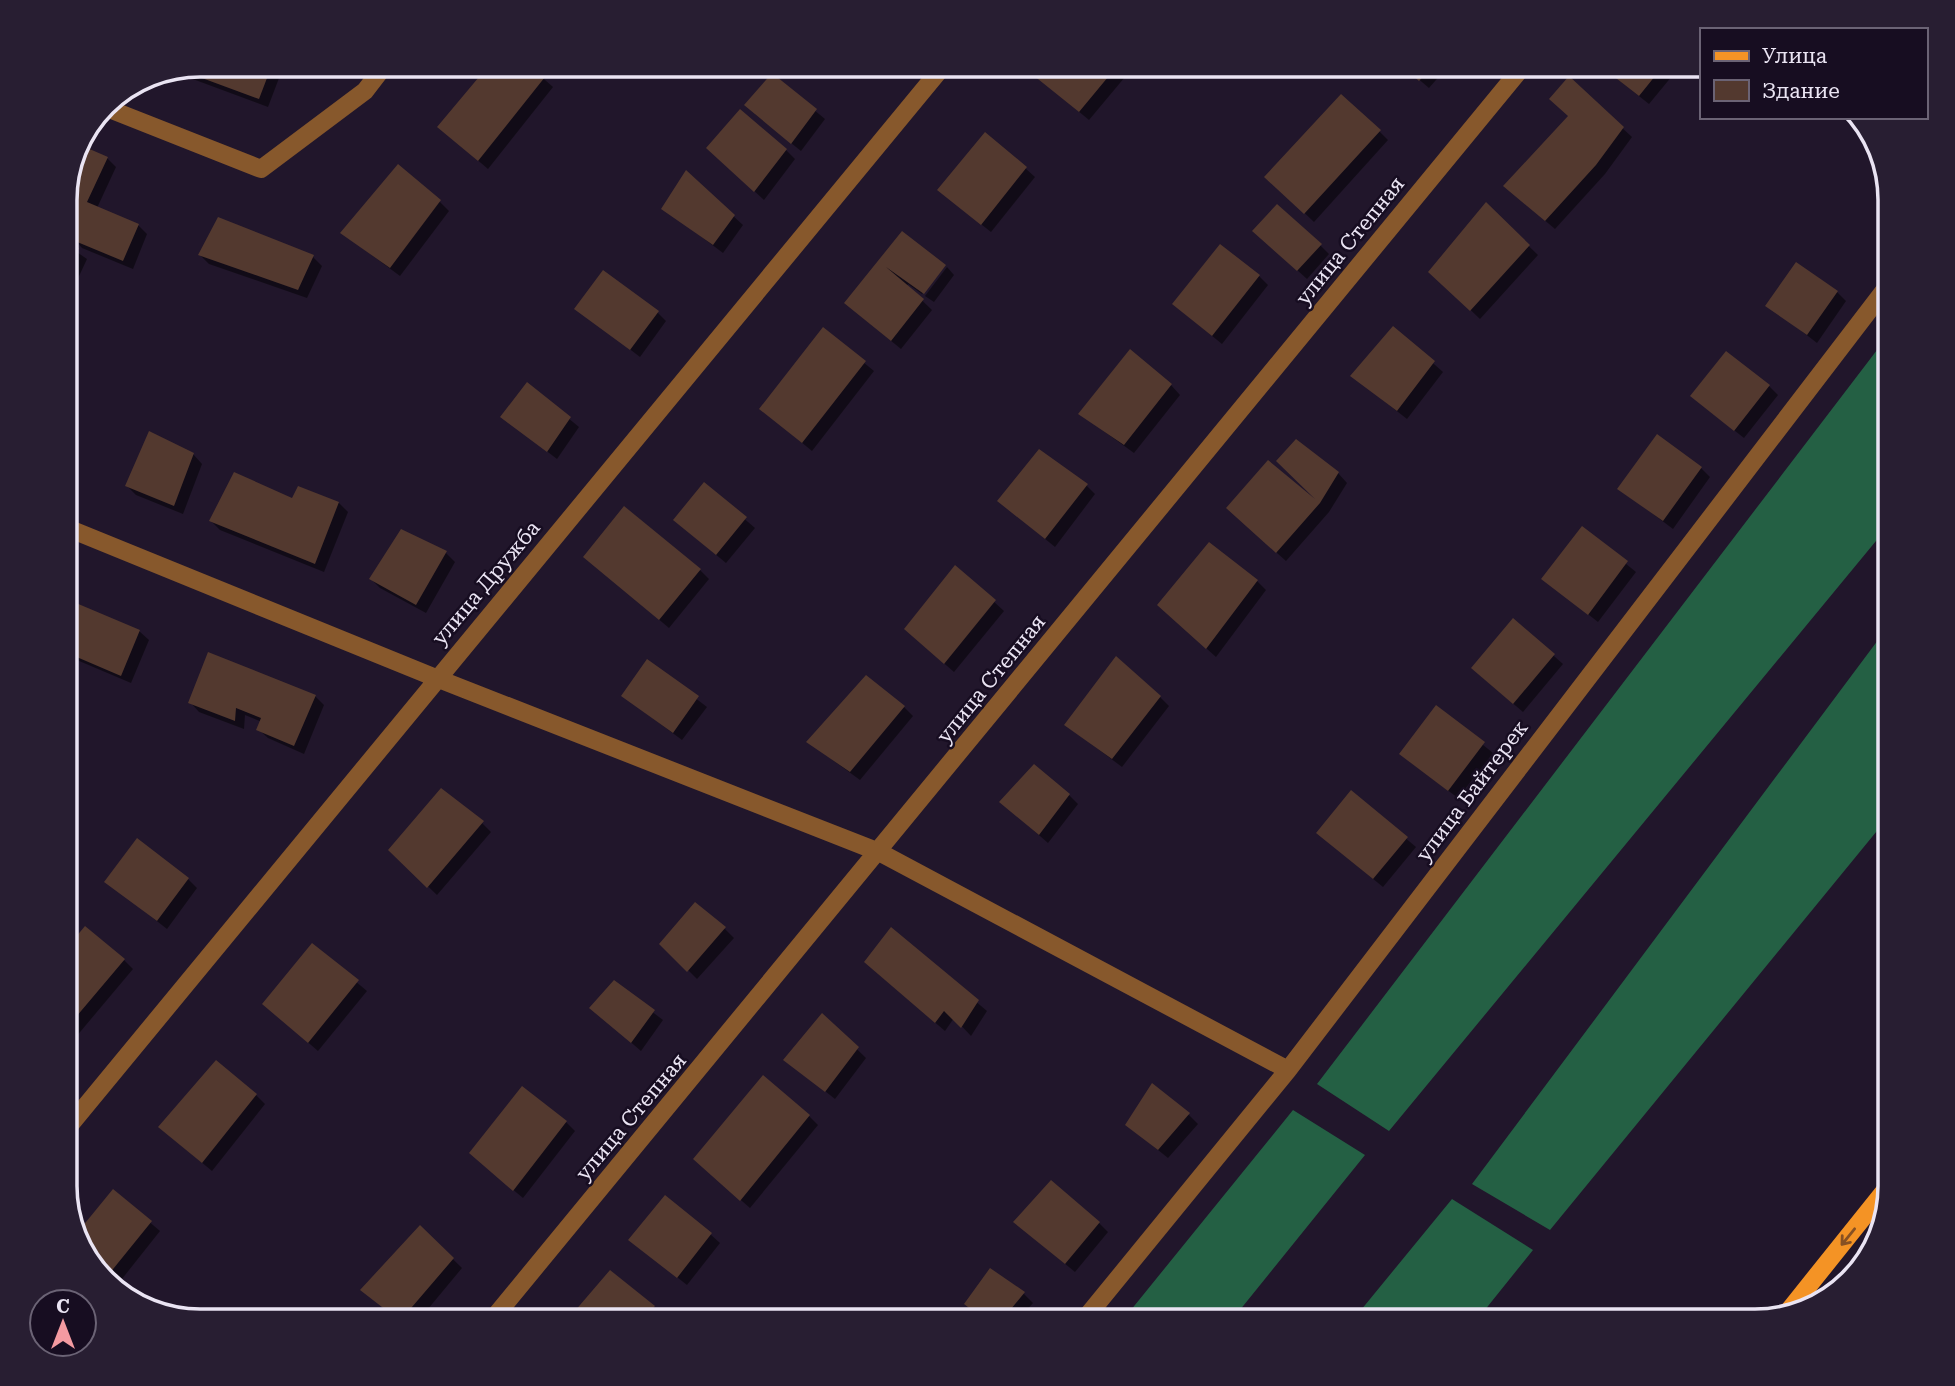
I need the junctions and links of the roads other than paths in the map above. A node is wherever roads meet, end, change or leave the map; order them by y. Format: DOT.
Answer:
graph roads {
  1 [pos="376,77"];
  2 [pos="934,77"];
  3 [pos="1514,77"];
  4 [pos="115,111"];
  5 [pos="1878,299"];
  6 [pos="77,532"];
  7 [pos="436,678"];
  8 [pos="879,852"];
  9 [pos="1288,1070"];
  10 [pos="77,1116"];
  11 [pos="1877,1200"];
  12 [pos="1795,1302"];
  13 [pos="501,1309"];
  14 [pos="1093,1309"];
  1 -- 4 [label="street"];
  2 -- 7 [label="street, улица Дружба"];
  3 -- 8 [label="street, улица Степная"];
  5 -- 9 [label="street, улица Байтерек"];
  6 -- 7 [label="street"];
  7 -- 8 [label="street"];
  7 -- 10 [label="street, улица Дружба"];
  8 -- 9 [label="street"];
  8 -- 13 [label="street, улица Степная"];
  9 -- 14 [label="street, улица Байтерек"];
  11 -- 12 [label="main road, one-way"];
}
